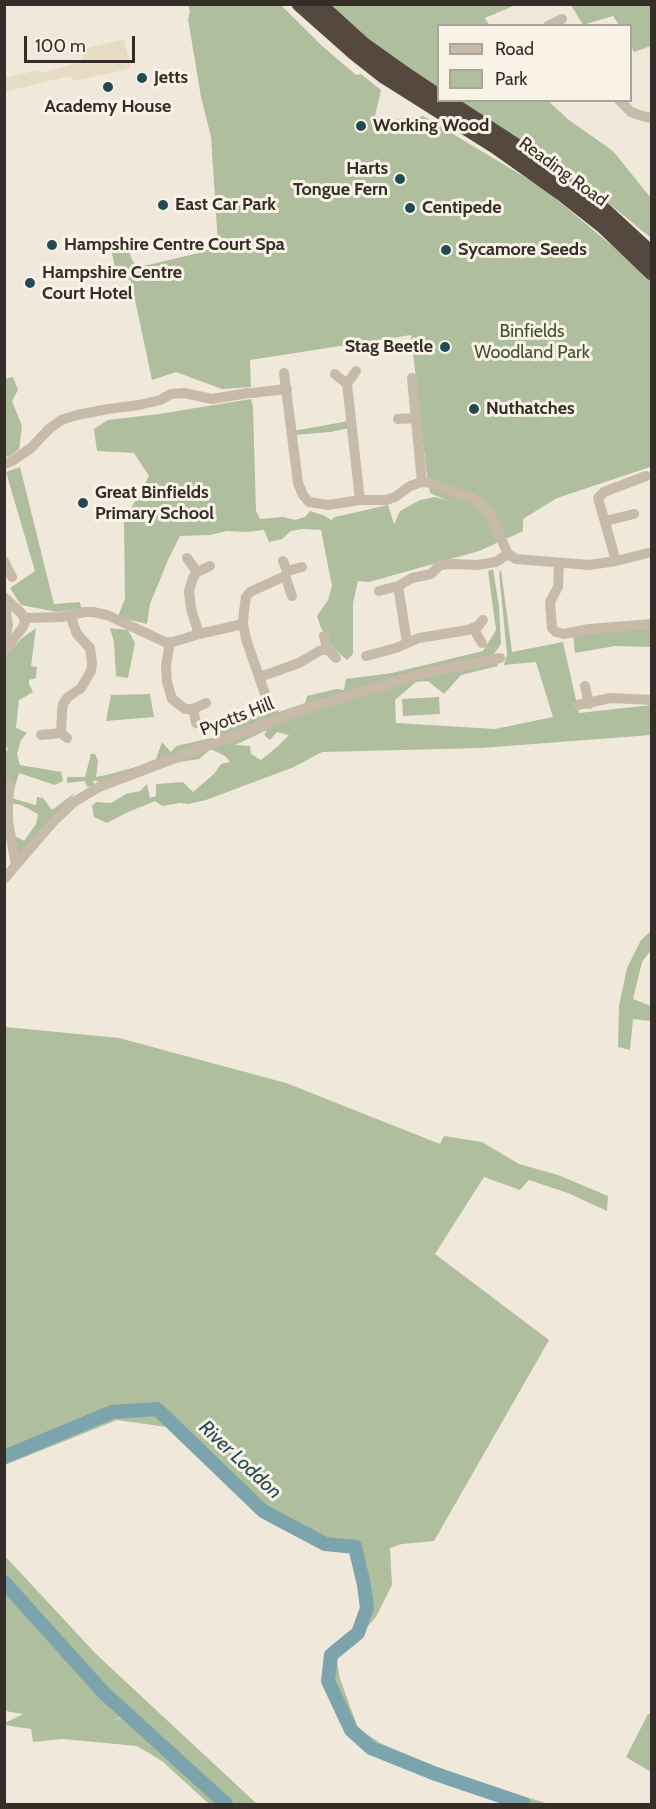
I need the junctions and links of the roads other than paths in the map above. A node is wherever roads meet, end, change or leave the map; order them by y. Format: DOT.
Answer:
graph roads {
  1 [pos="299,4"];
  2 [pos="319,4"];
  3 [pos="562,19"];
  4 [pos="551,24"];
  5 [pos="437,95"];
  6 [pos="449,102"];
  7 [pos="622,102"];
  8 [pos="651,118"];
  9 [pos="651,254"];
  10 [pos="651,273"];
  11 [pos="356,371"];
  12 [pos="284,373"];
  13 [pos="335,374"];
  14 [pos="412,378"];
  15 [pos="347,384"];
  16 [pos="287,389"];
  17 [pos="416,418"];
  18 [pos="398,419"];
  19 [pos="4,464"];
  20 [pos="646,476"];
  21 [pos="422,482"];
  22 [pos="360,500"];
  23 [pos="634,514"];
  24 [pos="605,521"];
  25 [pos="651,552"];
  26 [pos="508,554"];
  27 [pos="187,558"];
  28 [pos="4,561"];
  29 [pos="616,561"];
  30 [pos="559,563"];
  31 [pos="210,566"];
  32 [pos="302,567"];
  33 [pos="285,570"];
  34 [pos="197,572"];
  35 [pos="12,577"];
  36 [pos="398,586"];
  37 [pos="379,591"];
  38 [pos="292,596"];
  39 [pos="4,598"];
  40 [pos="70,615"];
  41 [pos="483,620"];
  42 [pos="22,621"];
  43 [pos="8,622"];
  44 [pos="243,624"];
  45 [pos="651,624"];
  46 [pos="473,628"];
  47 [pos="199,634"];
  48 [pos="324,636"];
  49 [pos="4,642"];
  50 [pos="170,642"];
  51 [pos="407,642"];
  52 [pos="482,644"];
  53 [pos="327,649"];
  54 [pos="4,651"];
  55 [pos="366,656"];
  56 [pos="336,658"];
  57 [pos="500,658"];
  58 [pos="260,677"];
  59 [pos="585,686"];
  60 [pos="265,694"];
  61 [pos="651,700"];
  62 [pos="206,704"];
  63 [pos="193,710"];
  64 [pos="196,723"];
  65 [pos="41,735"];
  66 [pos="10,785"];
  67 [pos="16,865"];
  68 [pos="4,879"];
  1 -- 10 [label="highway, Reading Road"];
  2 -- 5 [label="highway"];
  3 -- 4 [label="street"];
  6 -- 9 [label="highway, Reading Road"];
  7 -- 8 [label="street"];
  11 -- 15 [label="street"];
  12 -- 16 [label="street"];
  13 -- 15 [label="street"];
  14 -- 17 [label="street"];
  15 -- 22 [label="street"];
  16 -- 19 [label="street"];
  16 -- 22 [label="street"];
  17 -- 18 [label="street"];
  17 -- 21 [label="street"];
  20 -- 24 [label="street"];
  21 -- 22 [label="street"];
  21 -- 26 [label="street"];
  23 -- 24 [label="street"];
  24 -- 29 [label="street"];
  25 -- 29 [label="street"];
  26 -- 30 [label="street"];
  26 -- 36 [label="street"];
  27 -- 34 [label="street"];
  28 -- 35 [label="street"];
  29 -- 30 [label="street"];
  30 -- 45 [label="street"];
  31 -- 34 [label="street"];
  32 -- 33 [label="street"];
  33 -- 38 [label="street"];
  33 -- 44 [label="street"];
  34 -- 47 [label="street"];
  36 -- 37 [label="street"];
  36 -- 51 [label="street"];
  39 -- 42 [label="street"];
  39 -- 43 [label="street"];
  40 -- 42 [label="street"];
  40 -- 50 [label="street"];
  40 -- 65 [label="street"];
  41 -- 46 [label="street"];
  42 -- 43 [label="street"];
  42 -- 43 [label="street"];
  42 -- 54 [label="street"];
  43 -- 49 [label="street"];
  44 -- 47 [label="street"];
  44 -- 58 [label="street"];
  46 -- 51 [label="street"];
  46 -- 52 [label="street"];
  47 -- 50 [label="street"];
  48 -- 53 [label="street"];
  50 -- 63 [label="street"];
  51 -- 55 [label="street"];
  53 -- 56 [label="street"];
  53 -- 58 [label="street"];
  57 -- 67 [label="street, Pyotts Hill"];
  58 -- 60 [label="street"];
  59 -- 61 [label="street"];
  62 -- 63 [label="street"];
  63 -- 64 [label="street"];
  66 -- 67 [label="street"];
  67 -- 68 [label="street, Pyotts Hill"];
}
